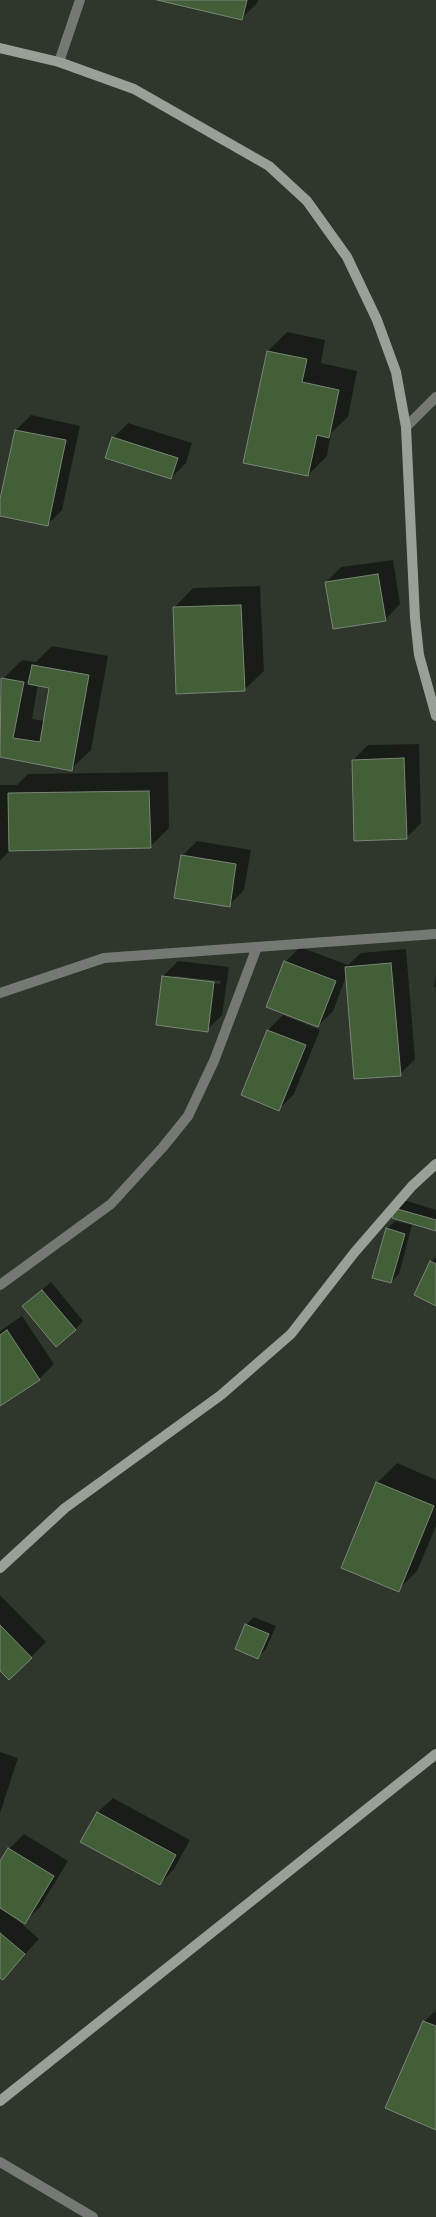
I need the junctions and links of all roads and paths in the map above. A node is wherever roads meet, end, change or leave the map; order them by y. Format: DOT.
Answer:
graph roads {
  1 [pos="80,0"];
  2 [pos="0,48"];
  3 [pos="59,62"];
  4 [pos="436,398"];
  5 [pos="406,427"];
  6 [pos="436,716"];
  7 [pos="436,934"];
  8 [pos="257,947"];
  9 [pos="0,993"];
  10 [pos="436,1164"];
  11 [pos="0,1285"];
  12 [pos="0,1568"];
  13 [pos="436,1754"];
  14 [pos="0,2101"];
  15 [pos="0,2162"];
  16 [pos="93,2217"];
  1 -- 3 [label="street"];
  2 -- 3 [label="street"];
  3 -- 5 [label="street"];
  4 -- 5 [label="street"];
  5 -- 6 [label="street"];
  7 -- 8 [label="street"];
  8 -- 9 [label="street"];
  8 -- 11 [label="street"];
  10 -- 12 [label="street"];
  13 -- 14 [label="street"];
  15 -- 16 [label="street"];
}
